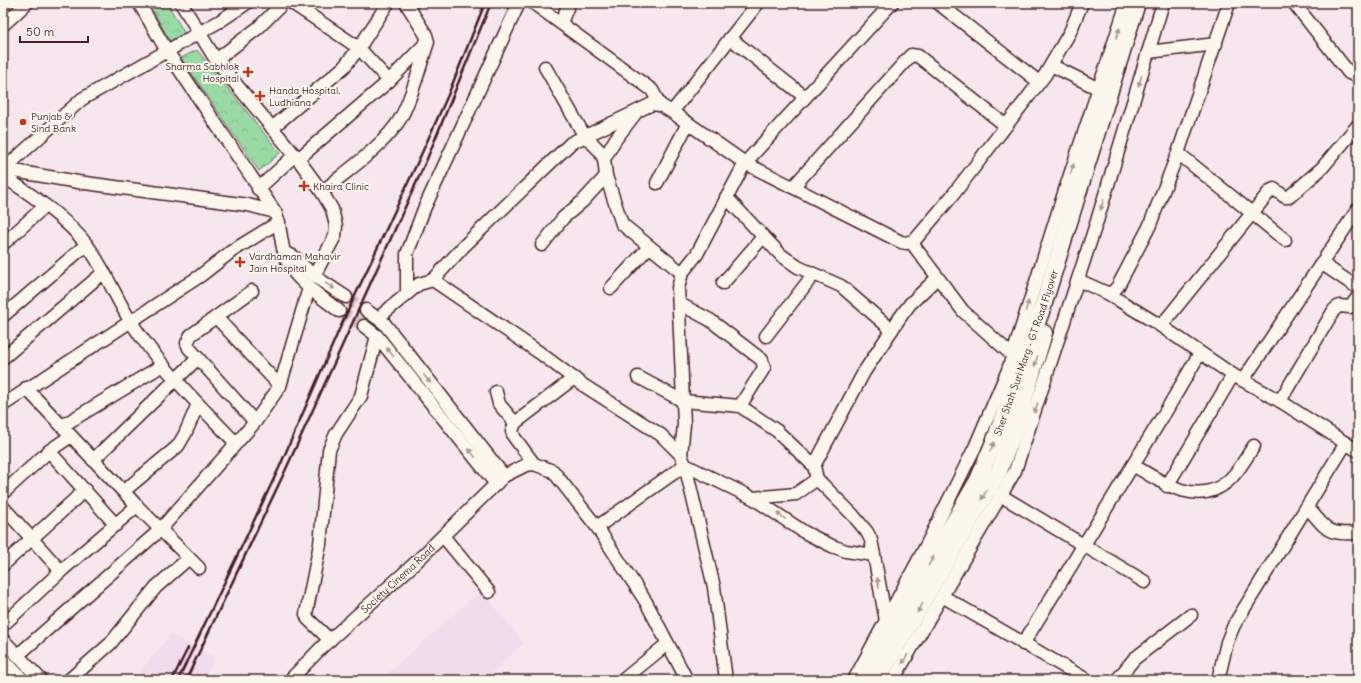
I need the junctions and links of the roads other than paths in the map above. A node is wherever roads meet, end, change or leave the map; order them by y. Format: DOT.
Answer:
graph roads {
  1 [pos="27,3"];
  2 [pos="139,3"];
  3 [pos="180,3"];
  4 [pos="247,3"];
  5 [pos="283,3"];
  6 [pos="292,3"];
  7 [pos="388,3"];
  8 [pos="406,3"];
  9 [pos="519,3"];
  10 [pos="533,3"];
  11 [pos="569,3"];
  12 [pos="758,3"];
  13 [pos="892,3"];
  14 [pos="938,3"];
  15 [pos="1082,3"];
  16 [pos="1127,3"];
  17 [pos="1137,3"];
  18 [pos="1147,3"];
  19 [pos="1163,3"];
  20 [pos="1229,3"];
  21 [pos="1294,3"];
  22 [pos="309,7"];
  23 [pos="560,23"];
  24 [pos="3,25"];
  25 [pos="198,33"];
  26 [pos="730,38"];
  27 [pos="428,42"];
  28 [pos="1216,44"];
  29 [pos="359,48"];
  30 [pos="167,51"];
  31 [pos="1148,52"];
  32 [pos="216,60"];
  33 [pos="1051,65"];
  34 [pos="544,67"];
  35 [pos="1358,71"];
  36 [pos="389,81"];
  37 [pos="1039,82"];
  38 [pos="1099,89"];
  39 [pos="805,97"];
  40 [pos="660,105"];
  41 [pos="639,110"];
  42 [pos="672,112"];
  43 [pos="688,124"];
  44 [pos="1005,124"];
  45 [pos="1358,125"];
  46 [pos="272,128"];
  47 [pos="584,135"];
  48 [pos="1178,153"];
  49 [pos="297,157"];
  50 [pos="604,159"];
  51 [pos="745,163"];
  52 [pos="3,171"];
  53 [pos="606,176"];
  54 [pos="657,183"];
  55 [pos="793,187"];
  56 [pos="258,188"];
  57 [pos="322,192"];
  58 [pos="726,197"];
  59 [pos="45,206"];
  60 [pos="1358,209"];
  61 [pos="1252,213"];
  62 [pos="277,217"];
  63 [pos="763,237"];
  64 [pos="1285,240"];
  65 [pos="911,242"];
  66 [pos="3,244"];
  67 [pos="86,245"];
  68 [pos="542,245"];
  69 [pos="649,247"];
  70 [pos="285,253"];
  71 [pos="1321,263"];
  72 [pos="104,272"];
  73 [pos="682,273"];
  74 [pos="812,275"];
  75 [pos="314,276"];
  76 [pos="937,278"];
  77 [pos="433,280"];
  78 [pos="1078,280"];
  79 [pos="723,283"];
  80 [pos="309,288"];
  81 [pos="611,288"];
  82 [pos="1358,288"];
  83 [pos="252,291"];
  84 [pos="1108,293"];
  85 [pos="407,294"];
  86 [pos="346,296"];
  87 [pos="1358,297"];
  88 [pos="680,304"];
  89 [pos="366,310"];
  90 [pos="339,311"];
  91 [pos="3,316"];
  92 [pos="216,317"];
  93 [pos="378,318"];
  94 [pos="131,321"];
  95 [pos="364,326"];
  96 [pos="1161,326"];
  97 [pos="892,330"];
  98 [pos="377,336"];
  99 [pos="766,336"];
  100 [pos="1200,353"];
  101 [pos="1012,355"];
  102 [pos="3,358"];
  103 [pos="198,358"];
  104 [pos="163,365"];
  105 [pos="638,377"];
  106 [pos="1238,377"];
  107 [pos="574,378"];
  108 [pos="176,380"];
  109 [pos="280,386"];
  110 [pos="26,388"];
  111 [pos="496,392"];
  112 [pos="683,401"];
  113 [pos="1280,401"];
  114 [pos="3,404"];
  115 [pos="198,404"];
  116 [pos="740,406"];
  117 [pos="255,422"];
  118 [pos="515,423"];
  119 [pos="62,426"];
  120 [pos="71,436"];
  121 [pos="236,443"];
  122 [pos="1346,443"];
  123 [pos="1254,446"];
  124 [pos="49,451"];
  125 [pos="1358,452"];
  126 [pos="93,460"];
  127 [pos="683,460"];
  128 [pos="534,464"];
  129 [pos="1133,465"];
  130 [pos="814,466"];
  131 [pos="817,479"];
  132 [pos="500,480"];
  133 [pos="1167,486"];
  134 [pos="85,490"];
  135 [pos="124,491"];
  136 [pos="3,493"];
  137 [pos="1000,495"];
  138 [pos="753,498"];
  139 [pos="137,506"];
  140 [pos="3,507"];
  141 [pos="1307,507"];
  142 [pos="116,525"];
  143 [pos="597,527"];
  144 [pos="160,530"];
  145 [pos="1358,533"];
  146 [pos="443,536"];
  147 [pos="32,538"];
  148 [pos="1083,544"];
  149 [pos="874,555"];
  150 [pos="189,558"];
  151 [pos="3,565"];
  152 [pos="199,568"];
  153 [pos="61,571"];
  154 [pos="1145,582"];
  155 [pos="488,592"];
  156 [pos="942,596"];
  157 [pos="1191,615"];
  158 [pos="886,621"];
  159 [pos="3,625"];
  160 [pos="3,640"];
  161 [pos="330,640"];
  162 [pos="667,644"];
  163 [pos="1023,644"];
  164 [pos="18,654"];
  165 [pos="3,659"];
  166 [pos="22,680"];
  167 [pos="41,680"];
  168 [pos="69,680"];
  169 [pos="290,680"];
  170 [pos="623,680"];
  171 [pos="687,680"];
  172 [pos="726,680"];
  173 [pos="854,680"];
  174 [pos="863,680"];
  175 [pos="877,680"];
  176 [pos="893,680"];
  177 [pos="1087,680"];
  178 [pos="1117,680"];
  179 [pos="1218,680"];
  1 -- 24 [label="street"];
  2 -- 30 [label="street"];
  3 -- 25 [label="street"];
  4 -- 25 [label="street"];
  5 -- 32 [label="street"];
  6 -- 22 [label="street"];
  7 -- 29 [label="street"];
  8 -- 27 [label="street"];
  9 -- 85 [label="street"];
  10 -- 23 [label="street"];
  11 -- 23 [label="street"];
  12 -- 26 [label="street"];
  13 -- 39 [label="street"];
  14 -- 37 [label="street"];
  15 -- 33 [label="street"];
  38 -- 16 [label="street, one-way"];
  174 -- 17 [label="main road, Sher Shah Suri Marg - GT Road Flyover, one-way"];
  18 -- 175 [label="main road, Sher Shah Suri Marg - GT Road Flyover, one-way"];
  19 -- 31 [label="street"];
  20 -- 28 [label="street"];
  21 -- 35 [label="street"];
  22 -- 29 [label="street"];
  23 -- 40 [label="street"];
  25 -- 30 [label="street"];
  25 -- 32 [label="street"];
  26 -- 39 [label="street"];
  26 -- 42 [label="street"];
  27 -- 36 [label="street"];
  27 -- 57 [label="street"];
  28 -- 31 [label="street"];
  28 -- 48 [label="street"];
  29 -- 36 [label="street"];
  29 -- 46 [label="street"];
  30 -- 52 [label="street"];
  30 -- 56 [label="street"];
  31 -- 78 [label="street, one-way"];
  32 -- 46 [label="street"];
  33 -- 37 [label="street"];
  33 -- 38 [label="street"];
  34 -- 47 [label="street"];
  36 -- 49 [label="street"];
  37 -- 44 [label="street"];
  101 -- 38 [label="street, one-way"];
  39 -- 51 [label="street"];
  40 -- 41 [label="street"];
  40 -- 42 [label="street"];
  41 -- 47 [label="street"];
  41 -- 50 [label="street"];
  42 -- 43 [label="street"];
  43 -- 51 [label="street"];
  43 -- 54 [label="street"];
  44 -- 55 [label="street"];
  44 -- 65 [label="street"];
  45 -- 61 [label="street"];
  46 -- 49 [label="street"];
  47 -- 50 [label="street"];
  47 -- 77 [label="street"];
  48 -- 61 [label="street"];
  48 -- 84 [label="street"];
  49 -- 56 [label="street"];
  49 -- 57 [label="street"];
  50 -- 53 [label="street"];
  51 -- 55 [label="street"];
  51 -- 58 [label="street"];
  52 -- 59 [label="street"];
  52 -- 62 [label="street"];
  53 -- 68 [label="street"];
  53 -- 69 [label="street"];
  55 -- 65 [label="street"];
  56 -- 62 [label="street"];
  57 -- 75 [label="street"];
  58 -- 63 [label="street"];
  58 -- 73 [label="street"];
  59 -- 66 [label="street"];
  59 -- 67 [label="street"];
  60 -- 71 [label="street"];
  61 -- 64 [label="street"];
  61 -- 96 [label="street"];
  62 -- 70 [label="street"];
  62 -- 94 [label="street"];
  63 -- 74 [label="street"];
  63 -- 79 [label="street"];
  65 -- 76 [label="street"];
  67 -- 72 [label="street"];
  67 -- 91 [label="street"];
  69 -- 73 [label="street"];
  69 -- 81 [label="street"];
  70 -- 75 [label="street"];
  70 -- 80 [label="street"];
  71 -- 82 [label="street"];
  71 -- 106 [label="street"];
  72 -- 94 [label="street"];
  72 -- 102 [label="street"];
  73 -- 88 [label="street"];
  74 -- 97 [label="street"];
  74 -- 99 [label="street"];
  75 -- 86 [label="street, one-way"];
  76 -- 97 [label="street"];
  76 -- 101 [label="street"];
  77 -- 85 [label="street"];
  77 -- 107 [label="street"];
  78 -- 84 [label="street"];
  78 -- 137 [label="street, one-way"];
  80 -- 90 [label="street"];
  80 -- 109 [label="street"];
  83 -- 92 [label="street"];
  84 -- 96 [label="street"];
  85 -- 93 [label="street"];
  87 -- 113 [label="street"];
  88 -- 112 [label="street"];
  88 -- 116 [label="street"];
  89 -- 93 [label="street"];
  92 -- 103 [label="street"];
  92 -- 109 [label="street"];
  93 -- 132 [label="street, one-way"];
  94 -- 104 [label="street"];
  94 -- 110 [label="street"];
  95 -- 98 [label="street"];
  96 -- 100 [label="street"];
  97 -- 130 [label="street"];
  132 -- 98 [label="street, one-way"];
  98 -- 161 [label="street"];
  100 -- 106 [label="street"];
  100 -- 129 [label="street"];
  101 -- 158 [label="street"];
  103 -- 108 [label="street"];
  103 -- 117 [label="street"];
  104 -- 108 [label="street"];
  104 -- 119 [label="street"];
  105 -- 112 [label="street"];
  106 -- 113 [label="street"];
  106 -- 133 [label="street"];
  107 -- 118 [label="street"];
  107 -- 127 [label="street"];
  108 -- 115 [label="street"];
  108 -- 126 [label="street"];
  109 -- 117 [label="street"];
  110 -- 114 [label="street"];
  110 -- 119 [label="street"];
  111 -- 118 [label="street"];
  112 -- 116 [label="street"];
  112 -- 127 [label="street"];
  113 -- 122 [label="street"];
  115 -- 121 [label="street"];
  115 -- 135 [label="street"];
  116 -- 130 [label="street"];
  117 -- 121 [label="street"];
  118 -- 128 [label="street"];
  119 -- 120 [label="street"];
  120 -- 124 [label="street"];
  120 -- 126 [label="street"];
  121 -- 144 [label="street"];
  122 -- 125 [label="street"];
  122 -- 141 [label="street"];
  123 -- 133 [label="street"];
  124 -- 134 [label="street"];
  124 -- 136 [label="street"];
  126 -- 135 [label="street"];
  127 -- 138 [label="street"];
  127 -- 143 [label="street"];
  127 -- 172 [label="street"];
  128 -- 132 [label="street, Society Cinema Road"];
  128 -- 143 [label="street"];
  129 -- 133 [label="street"];
  129 -- 148 [label="street"];
  130 -- 131 [label="street"];
  131 -- 138 [label="street"];
  131 -- 149 [label="street"];
  132 -- 146 [label="street, Society Cinema Road"];
  134 -- 142 [label="street"];
  134 -- 147 [label="street"];
  135 -- 139 [label="street"];
  137 -- 148 [label="street"];
  137 -- 156 [label="street"];
  149 -- 138 [label="street, one-way"];
  139 -- 142 [label="street"];
  139 -- 144 [label="street"];
  140 -- 147 [label="street"];
  141 -- 145 [label="street"];
  141 -- 179 [label="street"];
  142 -- 153 [label="street"];
  143 -- 162 [label="street"];
  144 -- 150 [label="street"];
  144 -- 164 [label="street"];
  146 -- 155 [label="street"];
  146 -- 161 [label="street, Society Cinema Road"];
  147 -- 151 [label="street"];
  147 -- 153 [label="street"];
  148 -- 154 [label="street"];
  148 -- 163 [label="street"];
  158 -- 149 [label="street, one-way"];
  150 -- 152 [label="street"];
  150 -- 168 [label="street"];
  153 -- 159 [label="street"];
  156 -- 163 [label="street"];
  156 -- 176 [label="street, one-way"];
  157 -- 178 [label="street"];
  158 -- 173 [label="street"];
  160 -- 164 [label="street"];
  161 -- 169 [label="street, Society Cinema Road"];
  162 -- 170 [label="street"];
  162 -- 171 [label="street"];
  163 -- 177 [label="street"];
  164 -- 167 [label="street"];
  165 -- 166 [label="street"];
}
